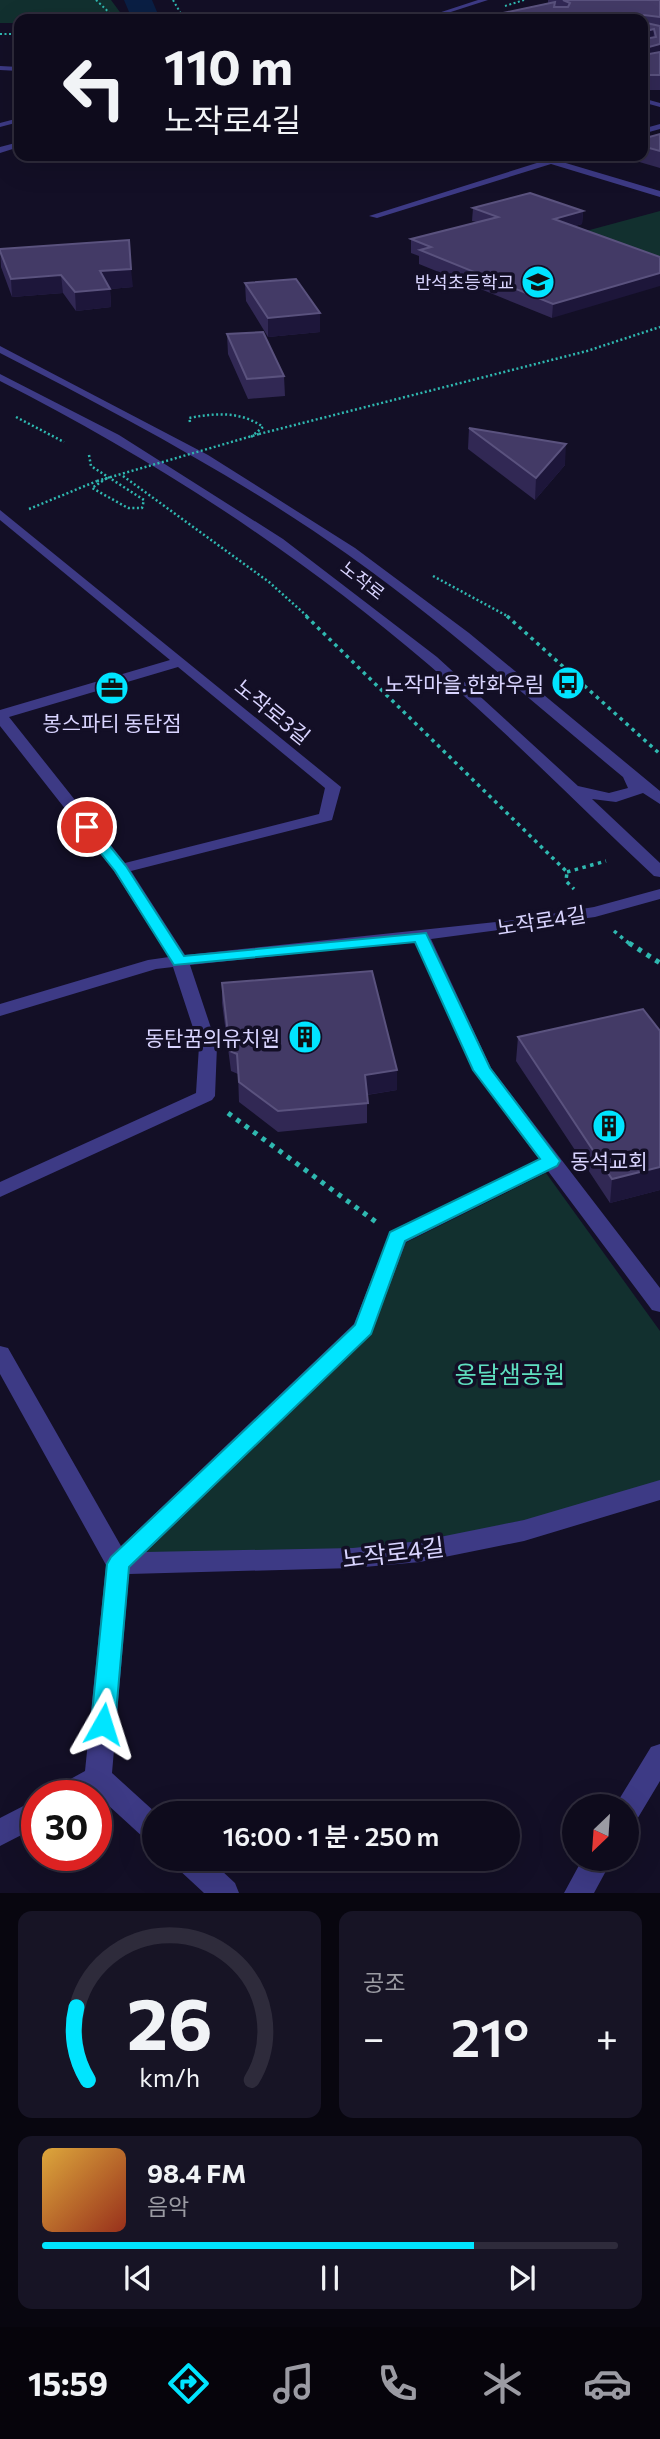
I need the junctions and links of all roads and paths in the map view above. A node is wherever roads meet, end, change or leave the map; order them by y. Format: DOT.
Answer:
graph roads {
  1 [pos="96,0"];
  2 [pos="485,0"];
  3 [pos="111,14"];
  4 [pos="439,14"];
  5 [pos="550,161"];
  6 [pos="660,194"];
  7 [pos="374,216"];
  8 [pos="660,327"];
  9 [pos="0,349"];
  10 [pos="0,377"];
  11 [pos="11,414"];
  12 [pos="190,424"];
  13 [pos="251,437"];
  14 [pos="66,444"];
  15 [pos="78,450"];
  16 [pos="89,456"];
  17 [pos="97,460"];
  18 [pos="114,469"];
  19 [pos="107,478"];
  20 [pos="2,517"];
  21 [pos="179,662"];
  22 [pos="0,715"];
  23 [pos="630,775"];
  24 [pos="660,784"];
  25 [pos="572,788"];
  26 [pos="660,799"];
  27 [pos="121,869"];
  28 [pos="660,872"];
  29 [pos="566,881"];
  30 [pos="660,894"];
  31 [pos="421,936"];
  32 [pos="630,948"];
  33 [pos="180,961"];
  34 [pos="660,963"];
  35 [pos="0,1010"];
  36 [pos="205,1096"];
  37 [pos="551,1161"];
  38 [pos="0,1190"];
  39 [pos="397,1237"];
  40 [pos="660,1304"];
  41 [pos="0,1354"];
  42 [pos="660,1490"];
  43 [pos="118,1564"];
  44 [pos="660,1756"];
  45 [pos="98,1778"];
  46 [pos="94,1780"];
  47 [pos="637,1794"];
  48 [pos="142,1818"];
  49 [pos="21,1821"];
  50 [pos="0,1833"];
  51 [pos="201,1871"];
  52 [pos="591,1871"];
  53 [pos="225,1893"];
  54 [pos="578,1893"];
  1 -- 3 [label="path"];
  2 -- 4 [label="street"];
  5 -- 6 [label="street"];
  5 -- 7 [label="street"];
  8 -- 13 [label="path, bridge"];
  9 -- 23 [label="street, 노작로"];
  10 -- 25 [label="street, 노작로"];
  11 -- 14 [label="path"];
  12 -- 13 [label="path"];
  13 -- 19 [label="path, bridge"];
  15 -- 16 [label="path"];
  16 -- 17 [label="path"];
  16 -- 19 [label="path"];
  18 -- 29 [label="path"];
  19 -- 20 [label="path, bridge"];
  20 -- 21 [label="street, 노작로3길"];
  21 -- 22 [label="street"];
  21 -- 27 [label="street, 노작로3길"];
  22 -- 27 [label="street"];
  23 -- 24 [label="street"];
  23 -- 25 [label="street"];
  23 -- 26 [label="street, 노작로"];
  25 -- 28 [label="street, 노작로"];
  27 -- 33 [label="street"];
  30 -- 31 [label="street, 노작로4길"];
  31 -- 33 [label="street, 노작로4길"];
  31 -- 37 [label="street"];
  32 -- 34 [label="path"];
  33 -- 35 [label="street, 노작로4길"];
  33 -- 36 [label="street"];
  36 -- 38 [label="street"];
  36 -- 39 [label="path"];
  37 -- 39 [label="street"];
  37 -- 40 [label="street"];
  39 -- 43 [label="street"];
  41 -- 43 [label="street"];
  42 -- 43 [label="street, 노작로4길"];
  43 -- 45 [label="street"];
  44 -- 47 [label="street"];
  45 -- 46 [label="street"];
  45 -- 48 [label="street"];
  49 -- 50 [label="street"];
  51 -- 53 [label="street"];
  52 -- 54 [label="street"];
}
